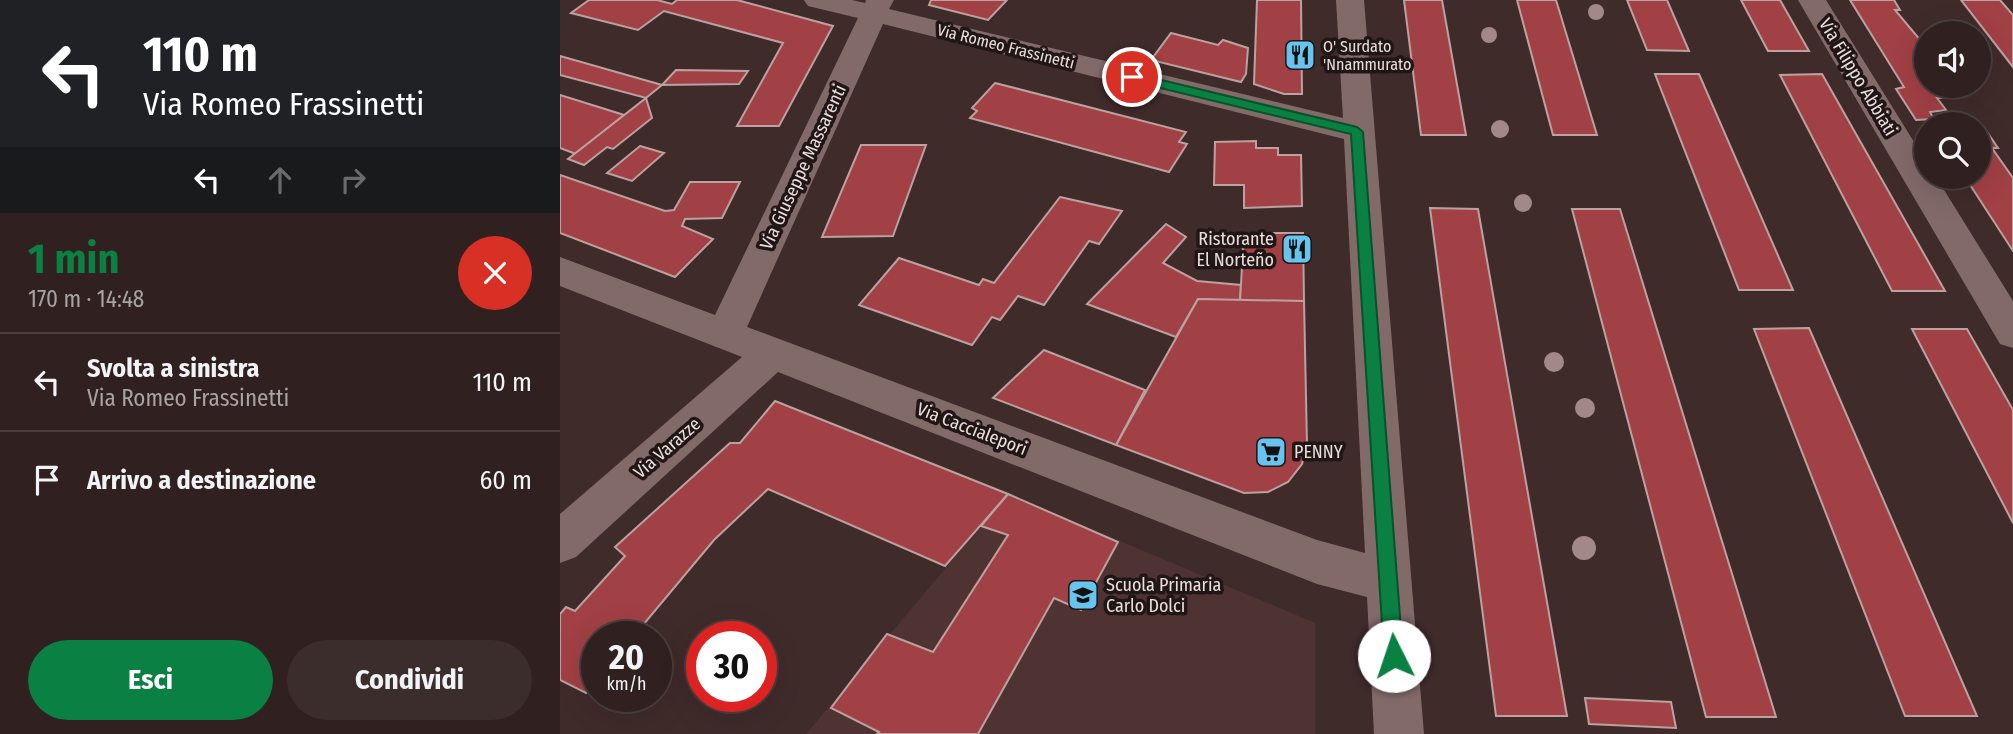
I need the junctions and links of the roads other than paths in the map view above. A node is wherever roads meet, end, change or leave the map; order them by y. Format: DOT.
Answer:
graph roads {
  1 [pos="818,0"];
  2 [pos="1350,0"];
  3 [pos="1812,0"];
  4 [pos="877,7"];
  5 [pos="1357,132"];
  6 [pos="560,271"];
  7 [pos="726,333"];
  8 [pos="2013,333"];
  9 [pos="773,353"];
  10 [pos="560,542"];
  11 [pos="1388,578"];
  12 [pos="1399,734"];
  1 -- 4 [label="street, Via Romeo Frassinetti"];
  2 -- 5 [label="street"];
  3 -- 8 [label="street, Via Filippo Abbiati"];
  4 -- 5 [label="street, Via Romeo Frassinetti"];
  4 -- 7 [label="street, Via Giuseppe Massarenti"];
  5 -- 11 [label="street"];
  6 -- 7 [label="street, Via Caccialepori"];
  7 -- 9 [label="street, Via Caccialepori"];
  9 -- 10 [label="street, Via Varazze"];
  9 -- 11 [label="street, Via Caccialepori"];
  11 -- 12 [label="street"];
}
